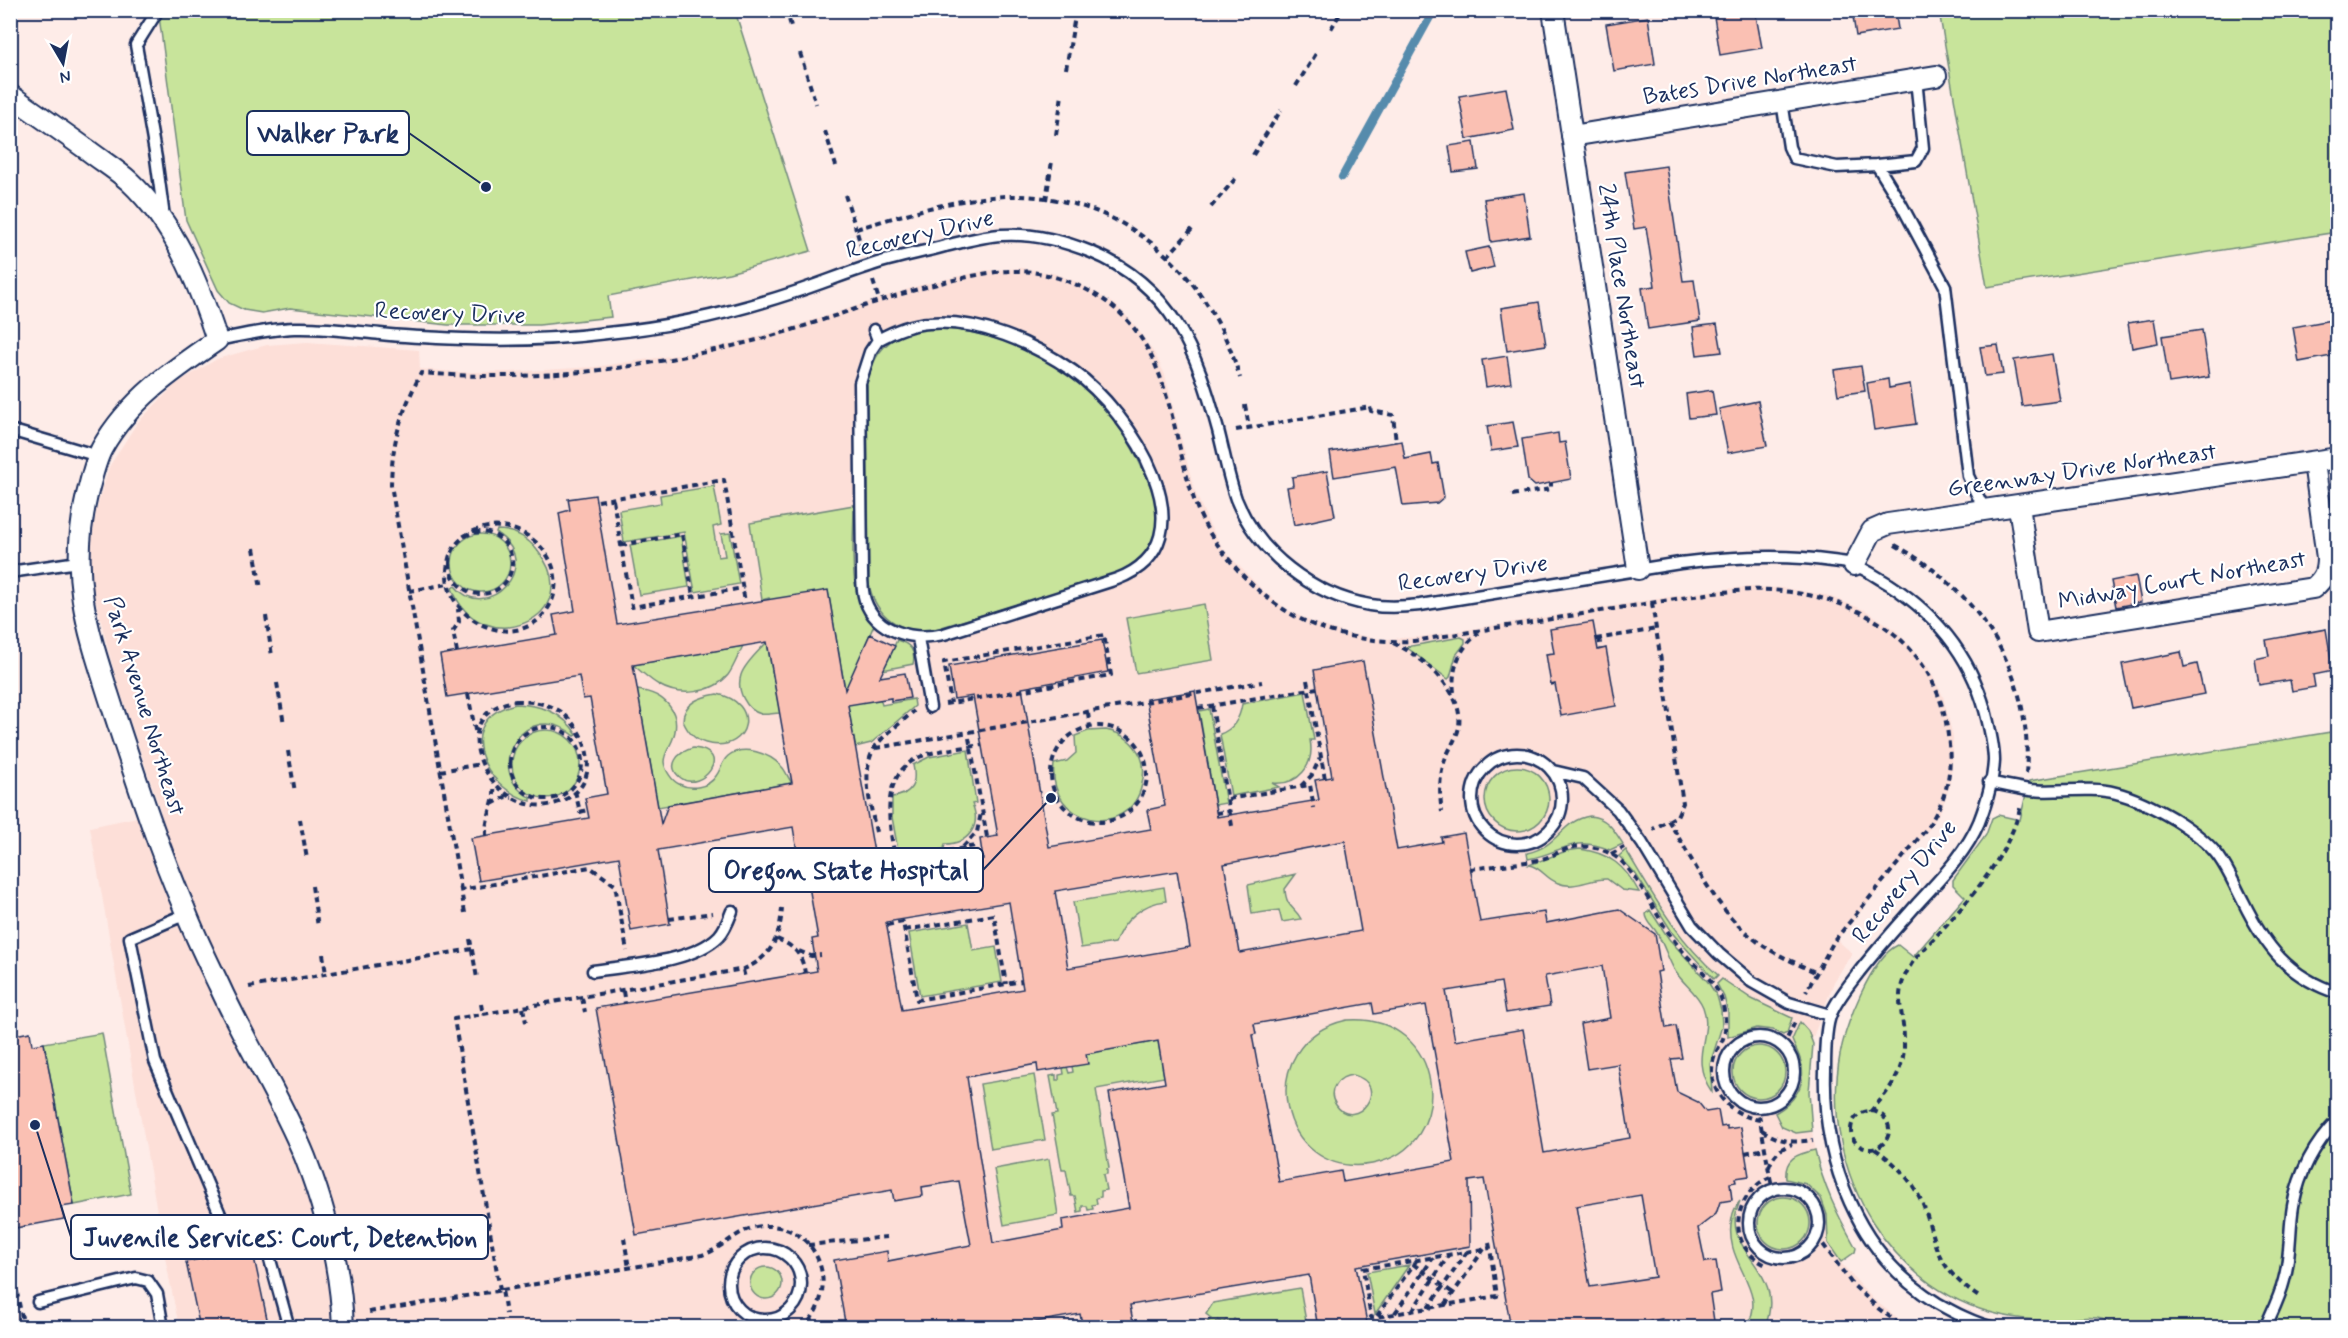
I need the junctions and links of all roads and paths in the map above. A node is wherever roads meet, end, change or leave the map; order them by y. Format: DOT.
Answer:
graph roads {
  1 [pos="158,10"];
  2 [pos="786,10"];
  3 [pos="1342,10"];
  4 [pos="1552,10"];
  5 [pos="1075,16"];
  6 [pos="791,26"];
  7 [pos="1331,29"];
  8 [pos="1317,52"];
  9 [pos="800,53"];
  10 [pos="1066,69"];
  11 [pos="1936,76"];
  12 [pos="1916,79"];
  13 [pos="1296,86"];
  14 [pos="10,95"];
  15 [pos="1062,95"];
  16 [pos="1782,101"];
  17 [pos="816,104"];
  18 [pos="1281,110"];
  19 [pos="825,132"];
  20 [pos="1056,135"];
  21 [pos="1572,136"];
  22 [pos="1253,155"];
  23 [pos="1052,161"];
  24 [pos="1876,165"];
  25 [pos="836,166"];
  26 [pos="1236,178"];
  27 [pos="845,195"];
  28 [pos="1046,200"];
  29 [pos="1211,207"];
  30 [pos="164,223"];
  31 [pos="1193,228"];
  32 [pos="856,229"];
  33 [pos="1167,256"];
  34 [pos="872,277"];
  35 [pos="879,300"];
  36 [pos="217,340"];
  37 [pos="1245,405"];
  38 [pos="1249,427"];
  39 [pos="10,430"];
  40 [pos="1229,431"];
  41 [pos="1396,442"];
  42 [pos="99,456"];
  43 [pos="2337,458"];
  44 [pos="2314,462"];
  45 [pos="1551,483"];
  46 [pos="1512,495"];
  47 [pos="613,499"];
  48 [pos="598,501"];
  49 [pos="2019,506"];
  50 [pos="1985,511"];
  51 [pos="461,538"];
  52 [pos="621,545"];
  53 [pos="254,548"];
  54 [pos="450,555"];
  55 [pos="78,562"];
  56 [pos="1854,565"];
  57 [pos="1638,569"];
  58 [pos="10,572"];
  59 [pos="448,584"];
  60 [pos="743,588"];
  61 [pos="261,589"];
  62 [pos="409,591"];
  63 [pos="693,596"];
  64 [pos="745,602"];
  65 [pos="1652,603"];
  66 [pos="457,605"];
  67 [pos="266,616"];
  68 [pos="1657,629"];
  69 [pos="1482,630"];
  70 [pos="918,638"];
  71 [pos="1389,642"];
  72 [pos="1601,649"];
  73 [pos="457,652"];
  74 [pos="272,656"];
  75 [pos="1307,680"];
  76 [pos="1262,682"];
  77 [pos="277,683"];
  78 [pos="1317,687"];
  79 [pos="1308,689"];
  80 [pos="468,694"];
  81 [pos="1455,698"];
  82 [pos="951,703"];
  83 [pos="930,706"];
  84 [pos="1212,706"];
  85 [pos="1198,708"];
  86 [pos="1088,712"];
  87 [pos="284,724"];
  88 [pos="1090,727"];
  89 [pos="476,738"];
  90 [pos="969,738"];
  91 [pos="982,745"];
  92 [pos="971,747"];
  93 [pos="875,748"];
  94 [pos="288,751"];
  95 [pos="1321,755"];
  96 [pos="481,764"];
  97 [pos="440,771"];
  98 [pos="1553,771"];
  99 [pos="1325,779"];
  100 [pos="1989,782"];
  101 [pos="494,784"];
  102 [pos="1300,786"];
  103 [pos="574,790"];
  104 [pos="296,792"];
  105 [pos="513,798"];
  106 [pos="1228,799"];
  107 [pos="492,804"];
  108 [pos="981,807"];
  109 [pos="1314,808"];
  110 [pos="588,810"];
  111 [pos="1230,811"];
  112 [pos="1442,812"];
  113 [pos="1216,813"];
  114 [pos="300,819"];
  115 [pos="1668,820"];
  116 [pos="1232,826"];
  117 [pos="876,832"];
  118 [pos="1647,832"];
  119 [pos="486,836"];
  120 [pos="987,837"];
  121 [pos="1624,846"];
  122 [pos="953,850"];
  123 [pos="1611,854"];
  124 [pos="307,859"];
  125 [pos="896,861"];
  126 [pos="979,866"];
  127 [pos="1470,869"];
  128 [pos="898,872"];
  129 [pos="883,879"];
  130 [pos="312,886"];
  131 [pos="782,908"];
  132 [pos="732,911"];
  133 [pos="465,913"];
  134 [pos="186,914"];
  135 [pos="669,919"];
  136 [pos="886,925"];
  137 [pos="318,927"];
  138 [pos="905,930"];
  139 [pos="470,939"];
  140 [pos="777,939"];
  141 [pos="472,949"];
  142 [pos="795,949"];
  143 [pos="627,952"];
  144 [pos="323,954"];
  145 [pos="821,955"];
  146 [pos="744,970"];
  147 [pos="593,971"];
  148 [pos="1815,972"];
  149 [pos="805,973"];
  150 [pos="326,974"];
  151 [pos="1720,977"];
  152 [pos="477,978"];
  153 [pos="745,978"];
  154 [pos="1022,981"];
  155 [pos="1006,984"];
  156 [pos="1713,984"];
  157 [pos="249,987"];
  158 [pos="623,991"];
  159 [pos="2337,993"];
  160 [pos="582,998"];
  161 [pos="481,1004"];
  162 [pos="625,1004"];
  163 [pos="523,1008"];
  164 [pos="585,1012"];
  165 [pos="483,1015"];
  166 [pos="1830,1015"];
  167 [pos="1797,1018"];
  168 [pos="526,1022"];
  169 [pos="1783,1047"];
  170 [pos="1757,1107"];
  171 [pos="1760,1120"];
  172 [pos="2337,1120"];
  173 [pos="1762,1130"];
  174 [pos="1813,1140"];
  175 [pos="1793,1143"];
  176 [pos="1765,1149"];
  177 [pos="1875,1149"];
  178 [pos="1745,1152"];
  179 [pos="1768,1168"];
  180 [pos="1770,1177"];
  181 [pos="1773,1190"];
  182 [pos="1817,1236"];
  183 [pos="887,1237"];
  184 [pos="624,1238"];
  185 [pos="808,1245"];
  186 [pos="1488,1247"];
  187 [pos="747,1252"];
  188 [pos="1467,1252"];
  189 [pos="1449,1255"];
  190 [pos="1434,1257"];
  191 [pos="1413,1262"];
  192 [pos="1766,1265"];
  193 [pos="629,1268"];
  194 [pos="10,1272"];
  195 [pos="1424,1272"];
  196 [pos="1433,1279"];
  197 [pos="1443,1286"];
  198 [pos="501,1290"];
  199 [pos="17,1292"];
  200 [pos="1453,1293"];
  201 [pos="10,1294"];
  202 [pos="1979,1298"];
  203 [pos="38,1302"];
  204 [pos="1445,1305"];
  205 [pos="1428,1308"];
  206 [pos="1411,1311"];
  207 [pos="369,1312"];
  208 [pos="506,1314"];
  209 [pos="1394,1314"];
  210 [pos="1376,1317"];
  211 [pos="24,1328"];
  212 [pos="163,1328"];
  213 [pos="290,1328"];
  214 [pos="343,1328"];
  215 [pos="803,1328"];
  216 [pos="1905,1328"];
  217 [pos="1994,1328"];
  218 [pos="2265,1328"];
  1 -- 30 [label="lane"];
  2 -- 6 [label="path"];
  3 -- 7 [label="path"];
  4 -- 21 [label="street, 24th Place Northeast"];
  5 -- 10 [label="path"];
  8 -- 13 [label="path"];
  9 -- 17 [label="path"];
  11 -- 12 [label="street, Bates Drive Northeast"];
  12 -- 16 [label="street, Bates Drive Northeast"];
  12 -- 24 [label="lane"];
  14 -- 30 [label="street"];
  15 -- 20 [label="path"];
  16 -- 21 [label="street, Bates Drive Northeast"];
  16 -- 24 [label="lane"];
  18 -- 22 [label="path"];
  19 -- 25 [label="path"];
  21 -- 57 [label="street, 24th Place Northeast"];
  23 -- 28 [label="path"];
  24 -- 50 [label="lane"];
  26 -- 29 [label="path"];
  27 -- 32 [label="path"];
  30 -- 36 [label="street"];
  31 -- 33 [label="path"];
  34 -- 35 [label="path"];
  36 -- 42 [label="street, Park Avenue Northeast"];
  36 -- 57 [label="lane, Recovery Drive"];
  37 -- 38 [label="path"];
  38 -- 40 [label="path"];
  38 -- 41 [label="path"];
  39 -- 42 [label="lane"];
  42 -- 55 [label="street, Park Avenue Northeast"];
  43 -- 44 [label="street, Greenway Drive Northeast"];
  44 -- 49 [label="street, Greenway Drive Northeast"];
  44 -- 49 [label="street, Midway Court Northeast"];
  45 -- 46 [label="path"];
  47 -- 48 [label="path"];
  47 -- 52 [label="path"];
  47 -- 60 [label="path"];
  49 -- 50 [label="street, Greenway Drive Northeast"];
  50 -- 56 [label="street, Greenway Drive Northeast"];
  51 -- 54 [label="path"];
  51 -- 54 [label="path"];
  51 -- 66 [label="path"];
  52 -- 63 [label="path"];
  52 -- 63 [label="path"];
  53 -- 61 [label="path"];
  54 -- 59 [label="path"];
  55 -- 58 [label="lane"];
  55 -- 134 [label="street, Park Avenue Northeast"];
  56 -- 57 [label="lane, Recovery Drive"];
  56 -- 100 [label="lane, Recovery Drive"];
  59 -- 62 [label="path"];
  59 -- 66 [label="path"];
  60 -- 63 [label="path"];
  60 -- 64 [label="path"];
  65 -- 68 [label="path"];
  66 -- 73 [label="path"];
  67 -- 74 [label="path"];
  68 -- 72 [label="path"];
  68 -- 115 [label="path"];
  69 -- 81 [label="path"];
  70 -- 70 [label="lane"];
  70 -- 83 [label="lane"];
  71 -- 81 [label="path"];
  75 -- 79 [label="path"];
  76 -- 86 [label="path"];
  77 -- 87 [label="path"];
  78 -- 79 [label="path"];
  79 -- 84 [label="path"];
  79 -- 95 [label="path"];
  80 -- 89 [label="path"];
  81 -- 112 [label="path"];
  82 -- 82 [label="path"];
  82 -- 83 [label="path"];
  83 -- 93 [label="path"];
  84 -- 85 [label="path"];
  84 -- 106 [label="path"];
  86 -- 88 [label="path"];
  86 -- 93 [label="path"];
  88 -- 88 [label="path"];
  89 -- 96 [label="path"];
  89 -- 103 [label="path"];
  90 -- 92 [label="path"];
  91 -- 92 [label="path"];
  92 -- 108 [label="path"];
  92 -- 125 [label="path"];
  93 -- 117 [label="path"];
  94 -- 104 [label="path"];
  95 -- 99 [label="path"];
  95 -- 102 [label="path"];
  96 -- 97 [label="path"];
  96 -- 101 [label="path"];
  98 -- 98 [label="lane"];
  98 -- 166 [label="lane"];
  100 -- 159 [label="lane"];
  100 -- 166 [label="lane, Recovery Drive"];
  101 -- 105 [label="path"];
  101 -- 107 [label="path"];
  102 -- 106 [label="path"];
  102 -- 109 [label="path"];
  103 -- 103 [label="path"];
  103 -- 105 [label="path"];
  103 -- 110 [label="path"];
  105 -- 107 [label="path"];
  106 -- 111 [label="path"];
  107 -- 119 [label="path"];
  108 -- 120 [label="path"];
  108 -- 122 [label="path"];
  111 -- 113 [label="path"];
  111 -- 116 [label="path"];
  114 -- 124 [label="path"];
  115 -- 118 [label="path"];
  115 -- 148 [label="path"];
  121 -- 123 [label="path"];
  122 -- 125 [label="path"];
  122 -- 126 [label="path"];
  123 -- 127 [label="path"];
  123 -- 156 [label="path"];
  125 -- 128 [label="path"];
  125 -- 129 [label="path"];
  130 -- 137 [label="path"];
  131 -- 140 [label="path"];
  132 -- 135 [label="path"];
  132 -- 147 [label="lane"];
  133 -- 143 [label="path"];
  134 -- 213 [label="lane"];
  134 -- 214 [label="street, Park Avenue Northeast"];
  136 -- 138 [label="path"];
  138 -- 155 [label="path"];
  138 -- 155 [label="path"];
  139 -- 141 [label="path"];
  140 -- 142 [label="path"];
  140 -- 146 [label="path"];
  141 -- 150 [label="path"];
  141 -- 152 [label="path"];
  142 -- 145 [label="path"];
  142 -- 149 [label="path"];
  144 -- 150 [label="path"];
  146 -- 153 [label="path"];
  146 -- 158 [label="path"];
  150 -- 157 [label="path"];
  151 -- 156 [label="path"];
  154 -- 155 [label="path"];
  156 -- 171 [label="path"];
  158 -- 160 [label="path"];
  158 -- 162 [label="path"];
  160 -- 163 [label="path"];
  160 -- 164 [label="path"];
  161 -- 165 [label="path"];
  163 -- 165 [label="path"];
  163 -- 168 [label="path"];
  165 -- 198 [label="path"];
  166 -- 217 [label="lane, Recovery Drive"];
  167 -- 169 [label="path"];
  169 -- 170 [label="lane"];
  169 -- 170 [label="lane"];
  170 -- 171 [label="path"];
  171 -- 173 [label="path"];
  172 -- 218 [label="lane"];
  173 -- 175 [label="path"];
  173 -- 176 [label="path"];
  174 -- 175 [label="path"];
  175 -- 179 [label="path"];
  176 -- 178 [label="path"];
  176 -- 179 [label="path"];
  177 -- 177 [label="path"];
  177 -- 202 [label="path"];
  179 -- 180 [label="path"];
  180 -- 181 [label="path"];
  180 -- 192 [label="path"];
  181 -- 182 [label="lane"];
  181 -- 182 [label="lane"];
  182 -- 216 [label="path"];
  183 -- 185 [label="path"];
  184 -- 193 [label="path"];
  185 -- 193 [label="path"];
  185 -- 215 [label="path"];
  186 -- 188 [label="path"];
  186 -- 200 [label="path"];
  186 -- 204 [label="path"];
  187 -- 187 [label="lane"];
  188 -- 189 [label="path"];
  188 -- 197 [label="path"];
  189 -- 190 [label="path"];
  189 -- 196 [label="path"];
  190 -- 191 [label="path"];
  190 -- 195 [label="path"];
  191 -- 195 [label="path"];
  191 -- 210 [label="path"];
  191 -- 210 [label="path"];
  193 -- 198 [label="path"];
  194 -- 199 [label="path"];
  195 -- 196 [label="path"];
  195 -- 209 [label="path"];
  196 -- 197 [label="path"];
  196 -- 206 [label="path"];
  197 -- 200 [label="path"];
  197 -- 205 [label="path"];
  198 -- 207 [label="path"];
  198 -- 208 [label="path"];
  199 -- 201 [label="path"];
  199 -- 211 [label="path"];
  200 -- 204 [label="path"];
  203 -- 212 [label="lane"];
  204 -- 205 [label="path"];
  205 -- 206 [label="path"];
  206 -- 209 [label="path"];
  209 -- 210 [label="path"];
}
